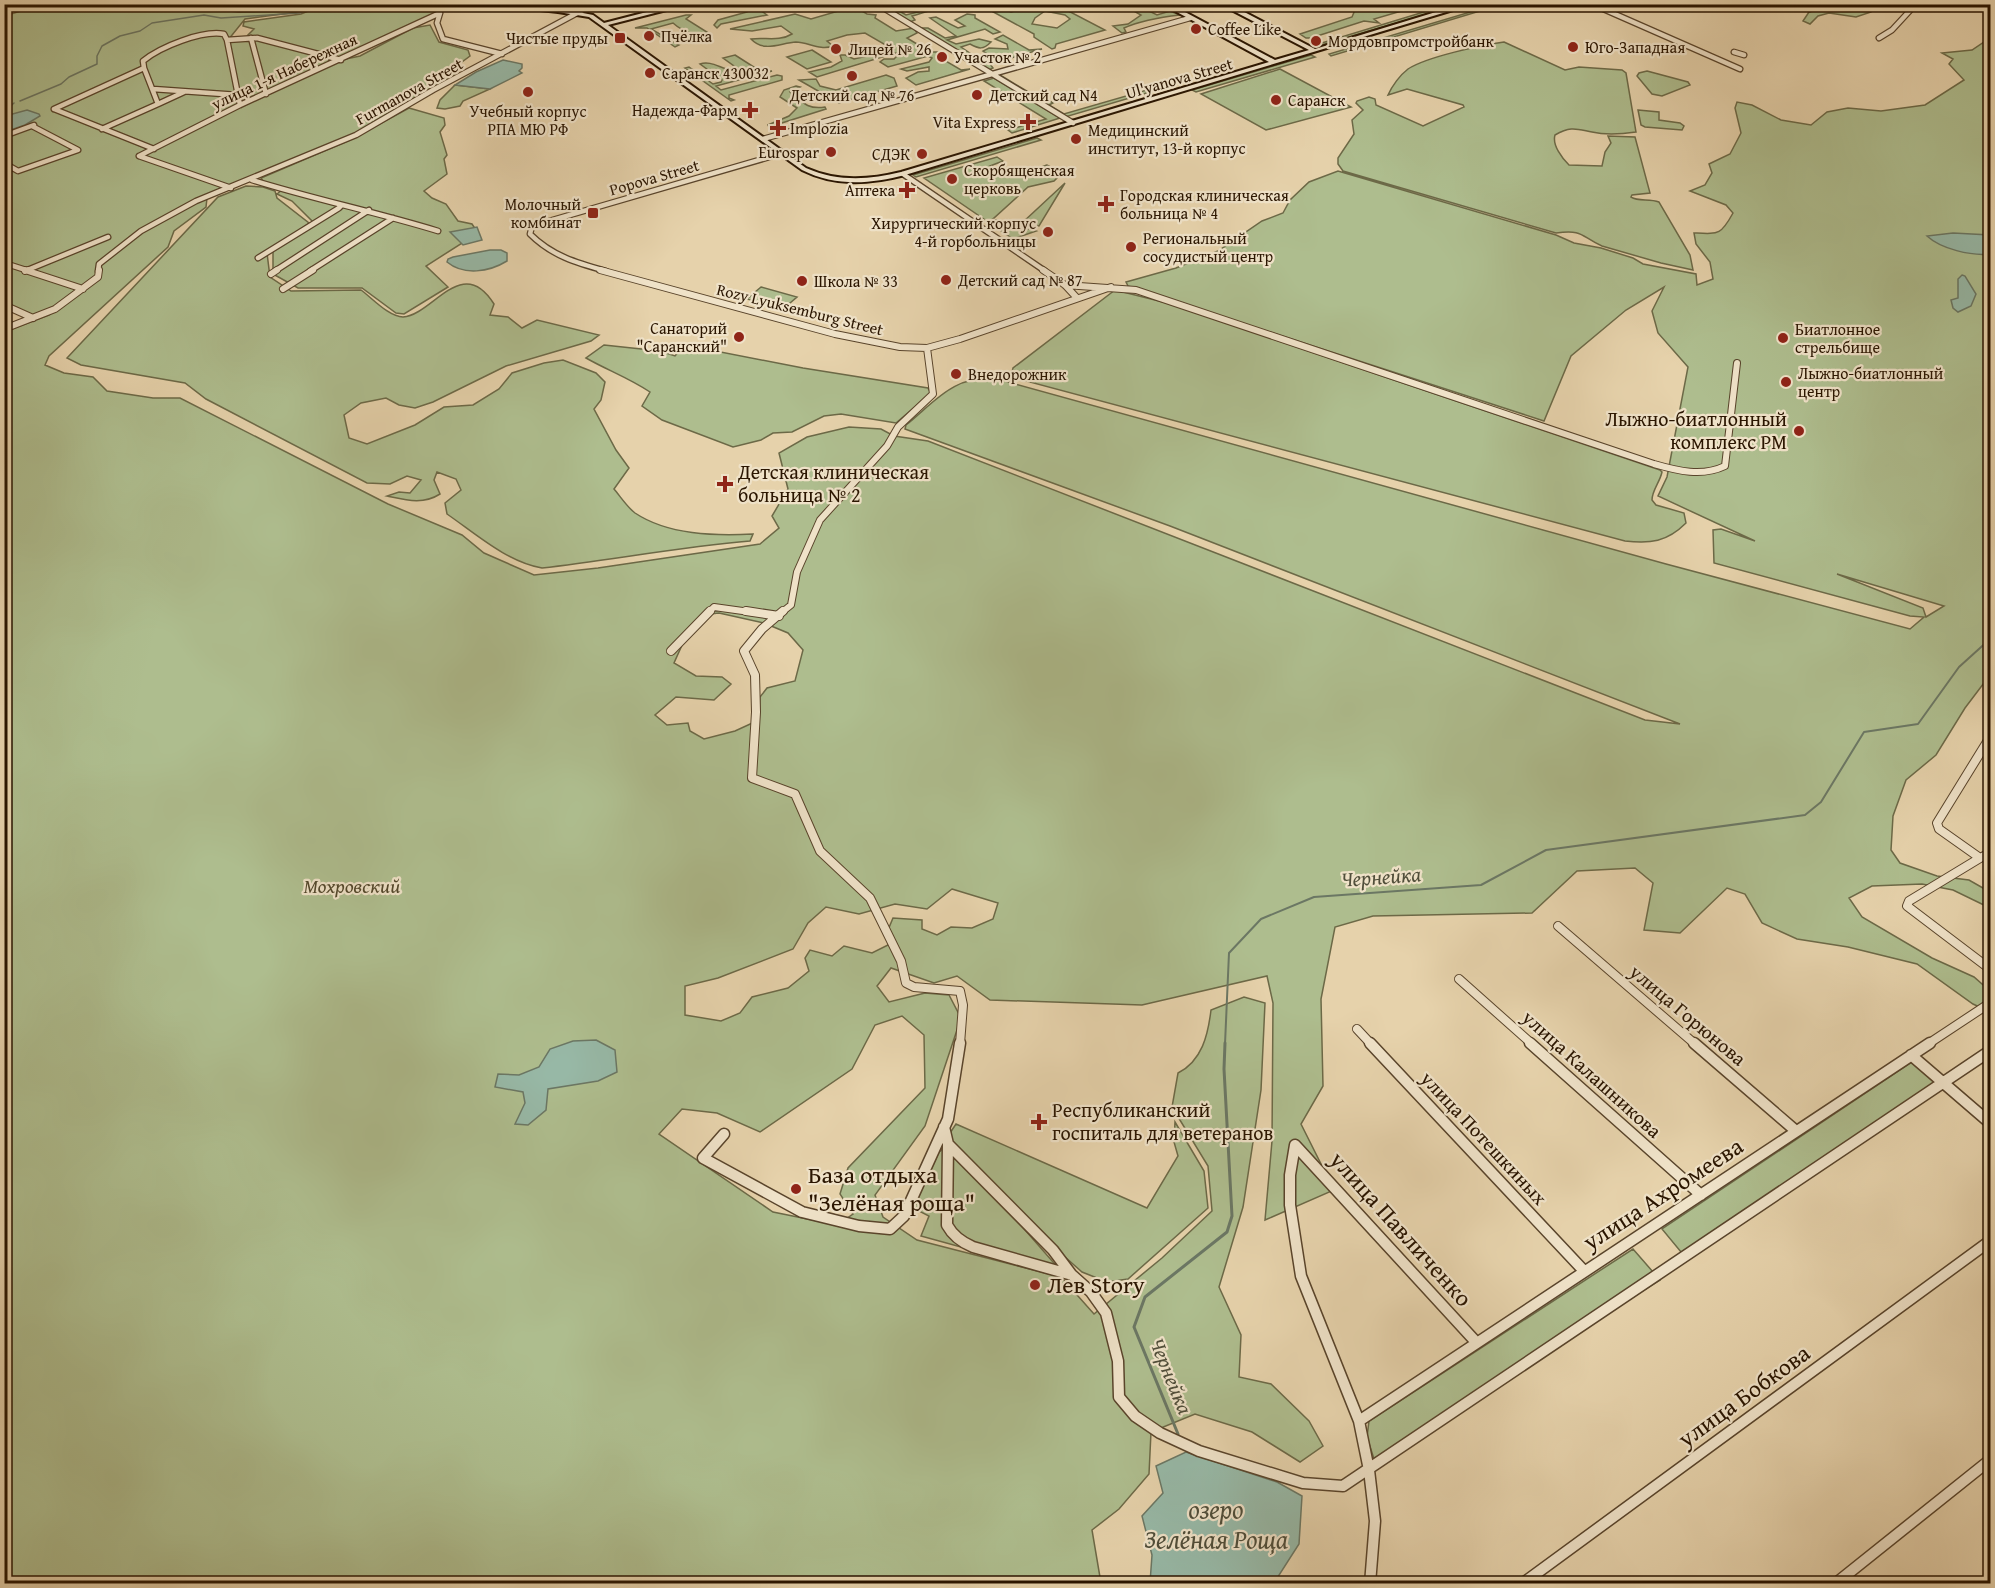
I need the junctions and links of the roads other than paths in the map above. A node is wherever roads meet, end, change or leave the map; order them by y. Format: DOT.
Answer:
graph roads {
  1 [pos="487,4"];
  2 [pos="594,4"];
  3 [pos="674,4"];
  4 [pos="687,4"];
  5 [pos="877,4"];
  6 [pos="1165,4"];
  7 [pos="1470,4"];
  8 [pos="1592,4"];
  9 [pos="1816,4"];
  10 [pos="1916,4"];
  11 [pos="525,5"];
  12 [pos="1788,5"];
  13 [pos="1226,6"];
  14 [pos="578,13"];
  15 [pos="1190,18"];
  16 [pos="604,23"];
  17 [pos="251,38"];
  18 [pos="1879,38"];
  19 [pos="227,40"];
  20 [pos="1315,51"];
  21 [pos="1734,52"];
  22 [pos="502,54"];
  23 [pos="1744,55"];
  24 [pos="341,60"];
  25 [pos="1275,63"];
  26 [pos="144,68"];
  27 [pos="1740,69"];
  28 [pos="990,74"];
  29 [pos="153,89"];
  30 [pos="185,92"];
  31 [pos="266,94"];
  32 [pos="238,95"];
  33 [pos="158,104"];
  34 [pos="240,105"];
  35 [pos="1073,123"];
  36 [pos="102,129"];
  37 [pos="4,136"];
  38 [pos="763,139"];
  39 [pos="154,149"];
  40 [pos="783,153"];
  41 [pos="4,163"];
  42 [pos="903,174"];
  43 [pos="252,180"];
  44 [pos="231,188"];
  45 [pos="339,204"];
  46 [pos="369,210"];
  47 [pos="393,218"];
  48 [pos="532,226"];
  49 [pos="438,231"];
  50 [pos="108,237"];
  51 [pos="258,258"];
  52 [pos="4,263"];
  53 [pos="25,270"];
  54 [pos="271,274"];
  55 [pos="1065,285"];
  56 [pos="1111,287"];
  57 [pos="284,289"];
  58 [pos="83,290"];
  59 [pos="1077,298"];
  60 [pos="4,305"];
  61 [pos="33,318"];
  62 [pos="4,329"];
  63 [pos="927,348"];
  64 [pos="1737,363"];
  65 [pos="779,616"];
  66 [pos="671,651"];
  67 [pos="1990,737"];
  68 [pos="1990,853"];
  69 [pos="1980,858"];
  70 [pos="1558,926"];
  71 [pos="1990,969"];
  72 [pos="1460,979"];
  73 [pos="1990,1003"];
  74 [pos="1357,1029"];
  75 [pos="1990,1052"];
  76 [pos="1911,1055"];
  77 [pos="1944,1083"];
  78 [pos="1990,1123"];
  79 [pos="944,1127"];
  80 [pos="1796,1131"];
  81 [pos="724,1134"];
  82 [pos="948,1144"];
  83 [pos="1701,1195"];
  84 [pos="1990,1241"];
  85 [pos="1584,1271"];
  86 [pos="1072,1275"];
  87 [pos="1476,1342"];
  88 [pos="1359,1421"];
  89 [pos="1990,1460"];
  90 [pos="1369,1470"];
  91 [pos="1524,1583"];
  92 [pos="1370,1584"];
  93 [pos="1835,1584"];
  1 -- 11 [label="main road, Ul'yanova Street"];
  2 -- 14 [label="street, Furmanova Street"];
  3 -- 16 [label="main road"];
  4 -- 16 [label="main road"];
  5 -- 28 [label="street"];
  6 -- 15 [label="main road"];
  7 -- 20 [label="main road, Ul'yanova Street"];
  8 -- 27 [label="street"];
  9 -- 12 [label="street"];
  10 -- 18 [label="street"];
  11 -- 14 [label="main road, Ul'yanova Street"];
  13 -- 20 [label="main road"];
  14 -- 16 [label="main road, Ul'yanova Street"];
  14 -- 22 [label="street, Furmanova Street"];
  15 -- 25 [label="main road"];
  15 -- 28 [label="street"];
  16 -- 38 [label="main road, Ul'yanova Street"];
  17 -- 19 [label="street"];
  17 -- 24 [label="street"];
  17 -- 31 [label="street"];
  19 -- 26 [label="street"];
  19 -- 32 [label="street"];
  20 -- 25 [label="main road, Ul'yanova Street"];
  21 -- 23 [label="street"];
  22 -- 24 [label="street, улица 1-я Набережная"];
  22 -- 43 [label="street, Furmanova Street"];
  24 -- 31 [label="street, улица 1-я Набережная"];
  25 -- 35 [label="main road, Ul'yanova Street"];
  26 -- 29 [label="street"];
  26 -- 36 [label="street"];
  28 -- 35 [label="street"];
  28 -- 38 [label="street"];
  29 -- 30 [label="street"];
  29 -- 33 [label="street"];
  30 -- 32 [label="street"];
  30 -- 33 [label="street"];
  31 -- 34 [label="street, улица 1-я Набережная"];
  32 -- 34 [label="street"];
  33 -- 36 [label="street"];
  34 -- 39 [label="street, улица 1-я Набережная"];
  35 -- 42 [label="main road, Ul'yanova Street"];
  36 -- 39 [label="street"];
  37 -- 41 [label="street"];
  38 -- 40 [label="main road, Ul'yanova Street"];
  39 -- 44 [label="street, улица 1-я Набережная"];
  40 -- 42 [label="main road, Ul'yanova Street"];
  40 -- 48 [label="street, Popova Street"];
  42 -- 55 [label="street"];
  43 -- 44 [label="street, Furmanova Street"];
  43 -- 45 [label="street"];
  44 -- 58 [label="street, Furmanova Street"];
  45 -- 46 [label="street"];
  45 -- 51 [label="street"];
  46 -- 47 [label="street"];
  46 -- 54 [label="street"];
  47 -- 49 [label="street"];
  47 -- 57 [label="street"];
  48 -- 63 [label="street, Rozy Lyuksemburg Street"];
  50 -- 53 [label="street"];
  52 -- 53 [label="street"];
  53 -- 58 [label="street"];
  55 -- 56 [label="street"];
  55 -- 59 [label="street"];
  56 -- 59 [label="street, Rozy Lyuksemburg Street"];
  56 -- 64 [label="street"];
  58 -- 61 [label="street"];
  59 -- 63 [label="street, Rozy Lyuksemburg Street"];
  60 -- 61 [label="street"];
  61 -- 62 [label="street"];
  63 -- 65 [label="street"];
  65 -- 66 [label="street"];
  65 -- 79 [label="street"];
  67 -- 69 [label="street"];
  68 -- 69 [label="street"];
  69 -- 71 [label="street"];
  70 -- 80 [label="street, улица Горюнова"];
  72 -- 83 [label="street, улица Калашникова"];
  73 -- 76 [label="street, улица Ахромеева"];
  74 -- 85 [label="street, улица Потешкиных"];
  75 -- 77 [label="street"];
  76 -- 77 [label="street"];
  76 -- 80 [label="street, улица Ахромеева"];
  77 -- 78 [label="street"];
  77 -- 90 [label="street"];
  79 -- 81 [label="street"];
  79 -- 82 [label="street"];
  80 -- 83 [label="street, улица Ахромеева"];
  82 -- 86 [label="street"];
  82 -- 86 [label="street"];
  83 -- 85 [label="street, улица Ахромеева"];
  84 -- 91 [label="street, улица Бобкова"];
  85 -- 87 [label="street, улица Ахромеева"];
  86 -- 90 [label="street"];
  87 -- 88 [label="street, улица Ахромеева"];
  87 -- 88 [label="street, улица Павличенко"];
  88 -- 90 [label="street"];
  89 -- 93 [label="street"];
  90 -- 92 [label="street"];
}
